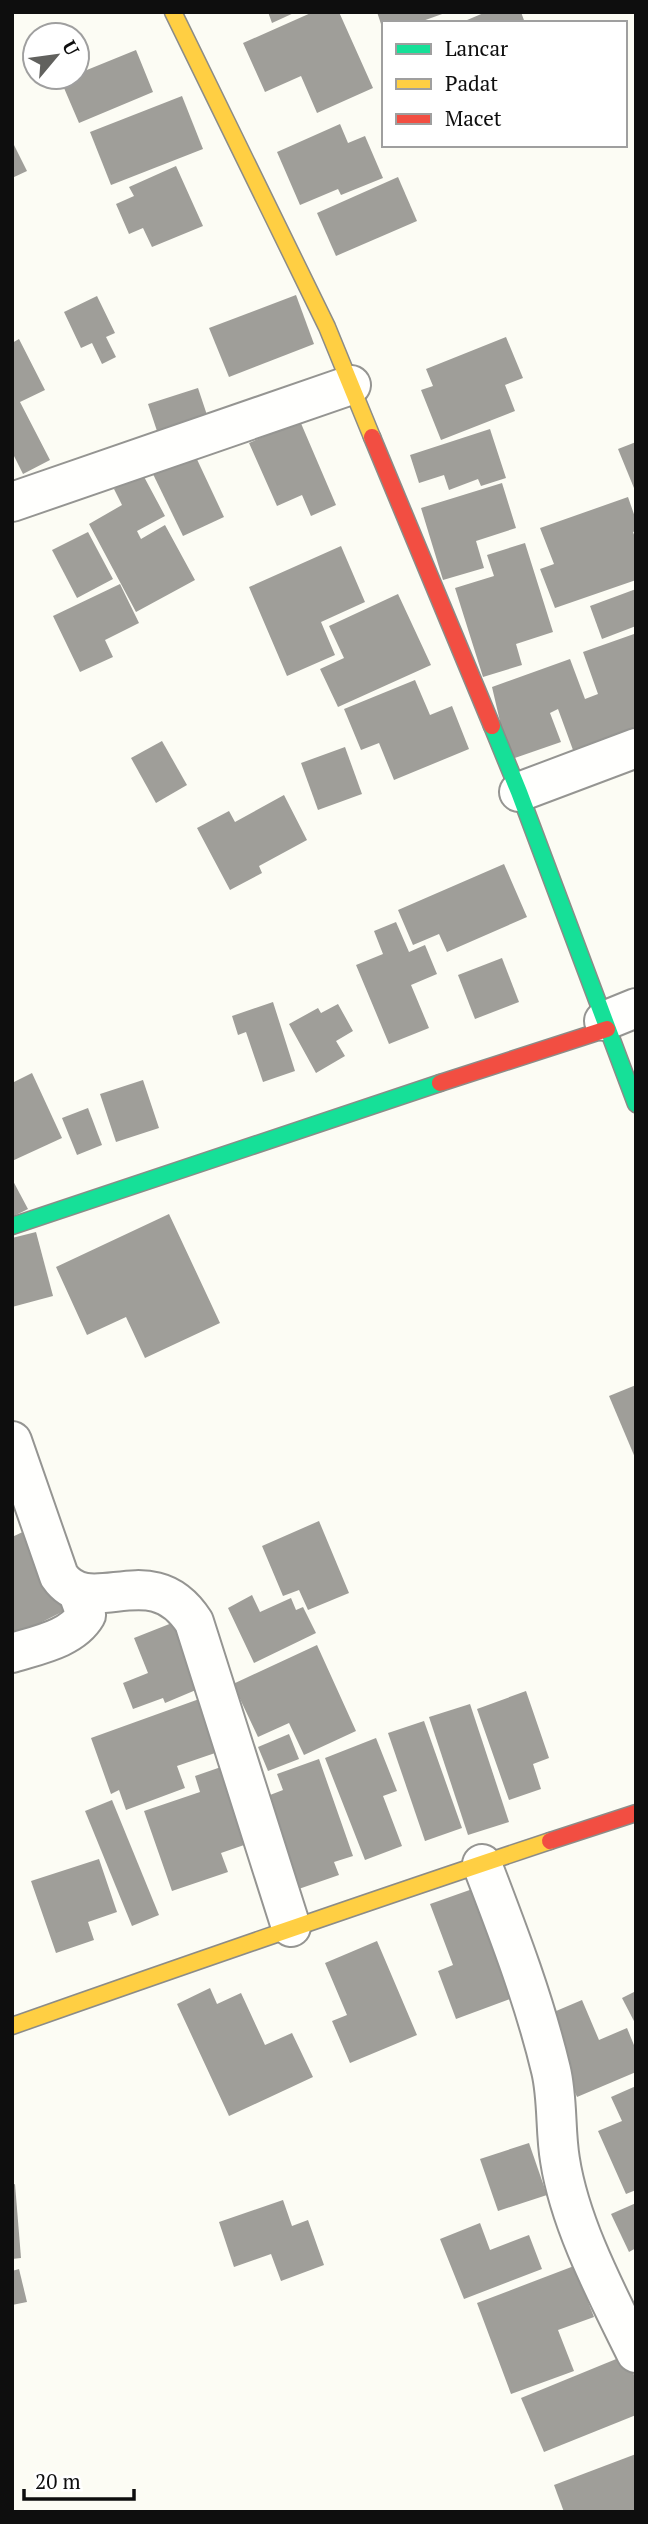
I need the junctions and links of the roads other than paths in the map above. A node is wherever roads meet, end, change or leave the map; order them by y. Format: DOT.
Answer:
graph roads {
  1 [pos="173,12"];
  2 [pos="351,385"];
  3 [pos="12,502"];
  4 [pos="636,748"];
  5 [pos="519,792"];
  6 [pos="616,1019"];
  7 [pos="636,1104"];
  8 [pos="12,1226"];
  9 [pos="12,1441"];
  10 [pos="78,1593"];
  11 [pos="12,1654"];
  12 [pos="636,1813"];
  13 [pos="482,1864"];
  14 [pos="291,1927"];
  15 [pos="12,2026"];
  16 [pos="636,2353"];
  1 -- 2 [label="street"];
  2 -- 3 [label="street"];
  2 -- 5 [label="street"];
  4 -- 5 [label="street"];
  5 -- 6 [label="street"];
  6 -- 7 [label="street"];
  6 -- 8 [label="street"];
  9 -- 10 [label="street"];
  10 -- 11 [label="street"];
  10 -- 14 [label="street"];
  12 -- 13 [label="street"];
  13 -- 14 [label="street"];
  13 -- 16 [label="street"];
  14 -- 15 [label="street"];
}
